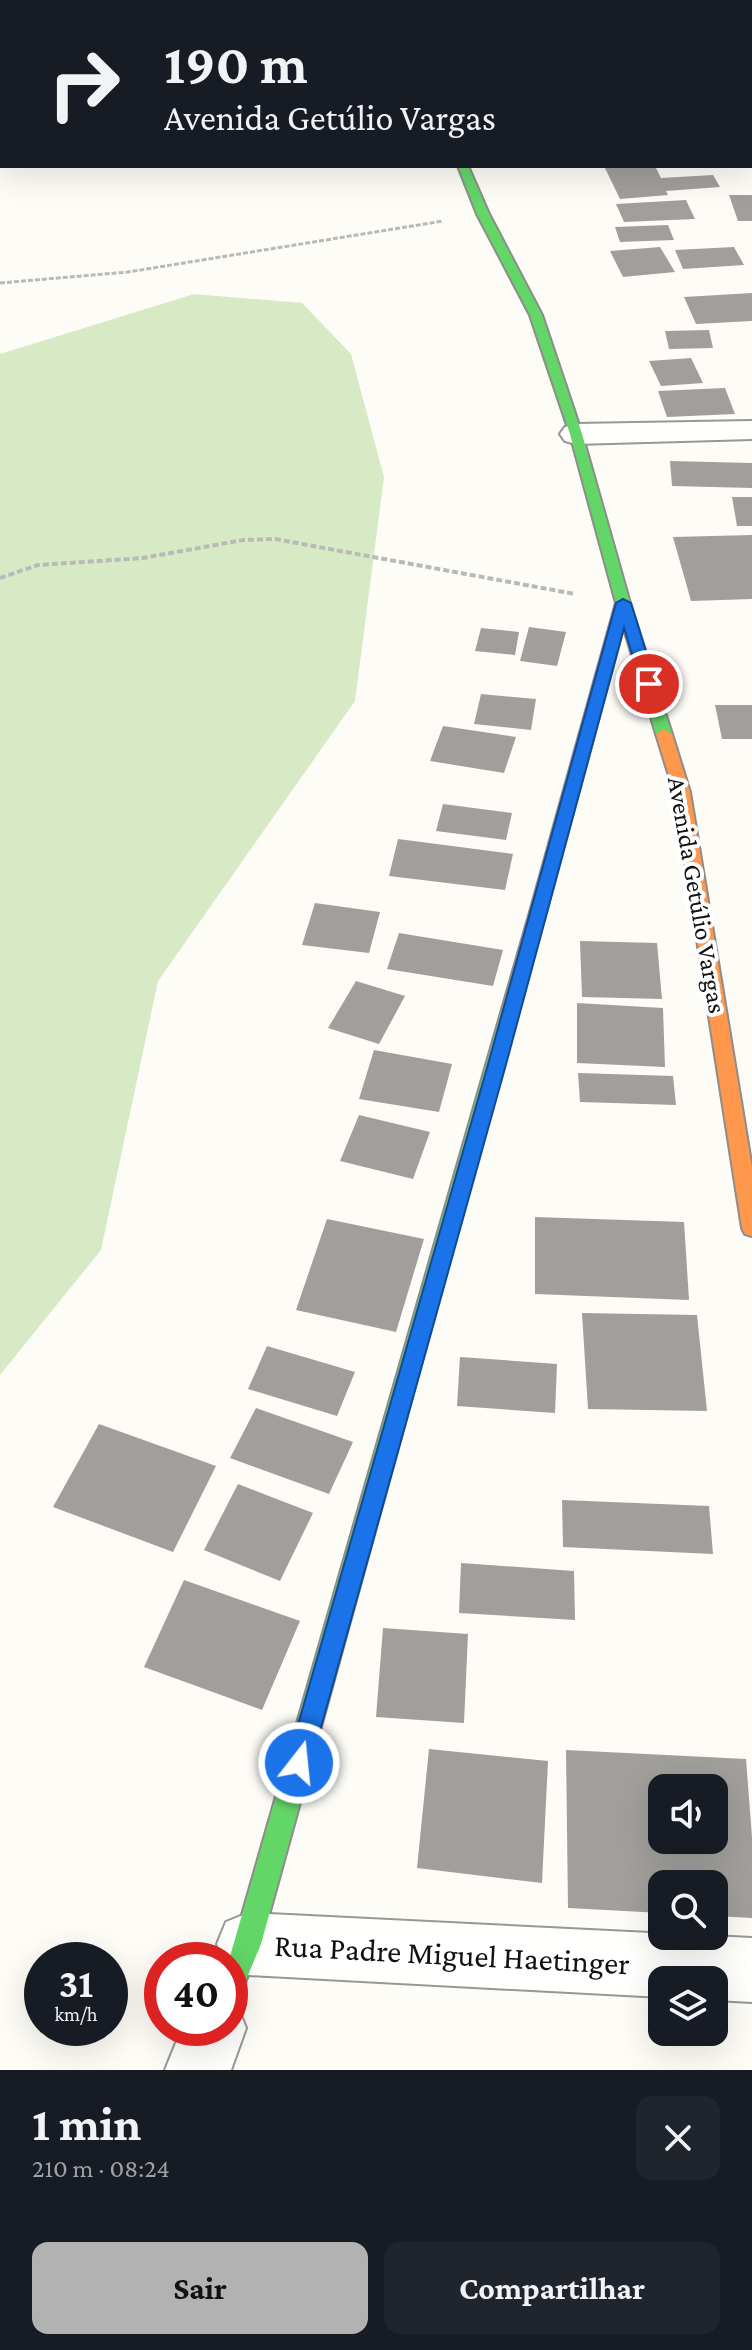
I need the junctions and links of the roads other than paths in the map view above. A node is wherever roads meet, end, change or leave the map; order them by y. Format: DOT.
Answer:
graph roads {
  1 [pos="464,168"];
  2 [pos="752,430"];
  3 [pos="576,434"];
  4 [pos="623,603"];
  5 [pos="752,1228"];
  6 [pos="246,1942"];
  7 [pos="248,1966"];
  8 [pos="752,1970"];
  9 [pos="207,2046"];
  10 [pos="198,2070"];
  1 -- 3 [label="street, Avenida Getúlio Vargas"];
  2 -- 3 [label="street"];
  3 -- 4 [label="street, Avenida Getúlio Vargas"];
  4 -- 5 [label="street, Avenida Getúlio Vargas"];
  4 -- 6 [label="street"];
  7 -- 8 [label="street, Rua Padre Miguel Haetinger"];
  9 -- 10 [label="street"];
}
